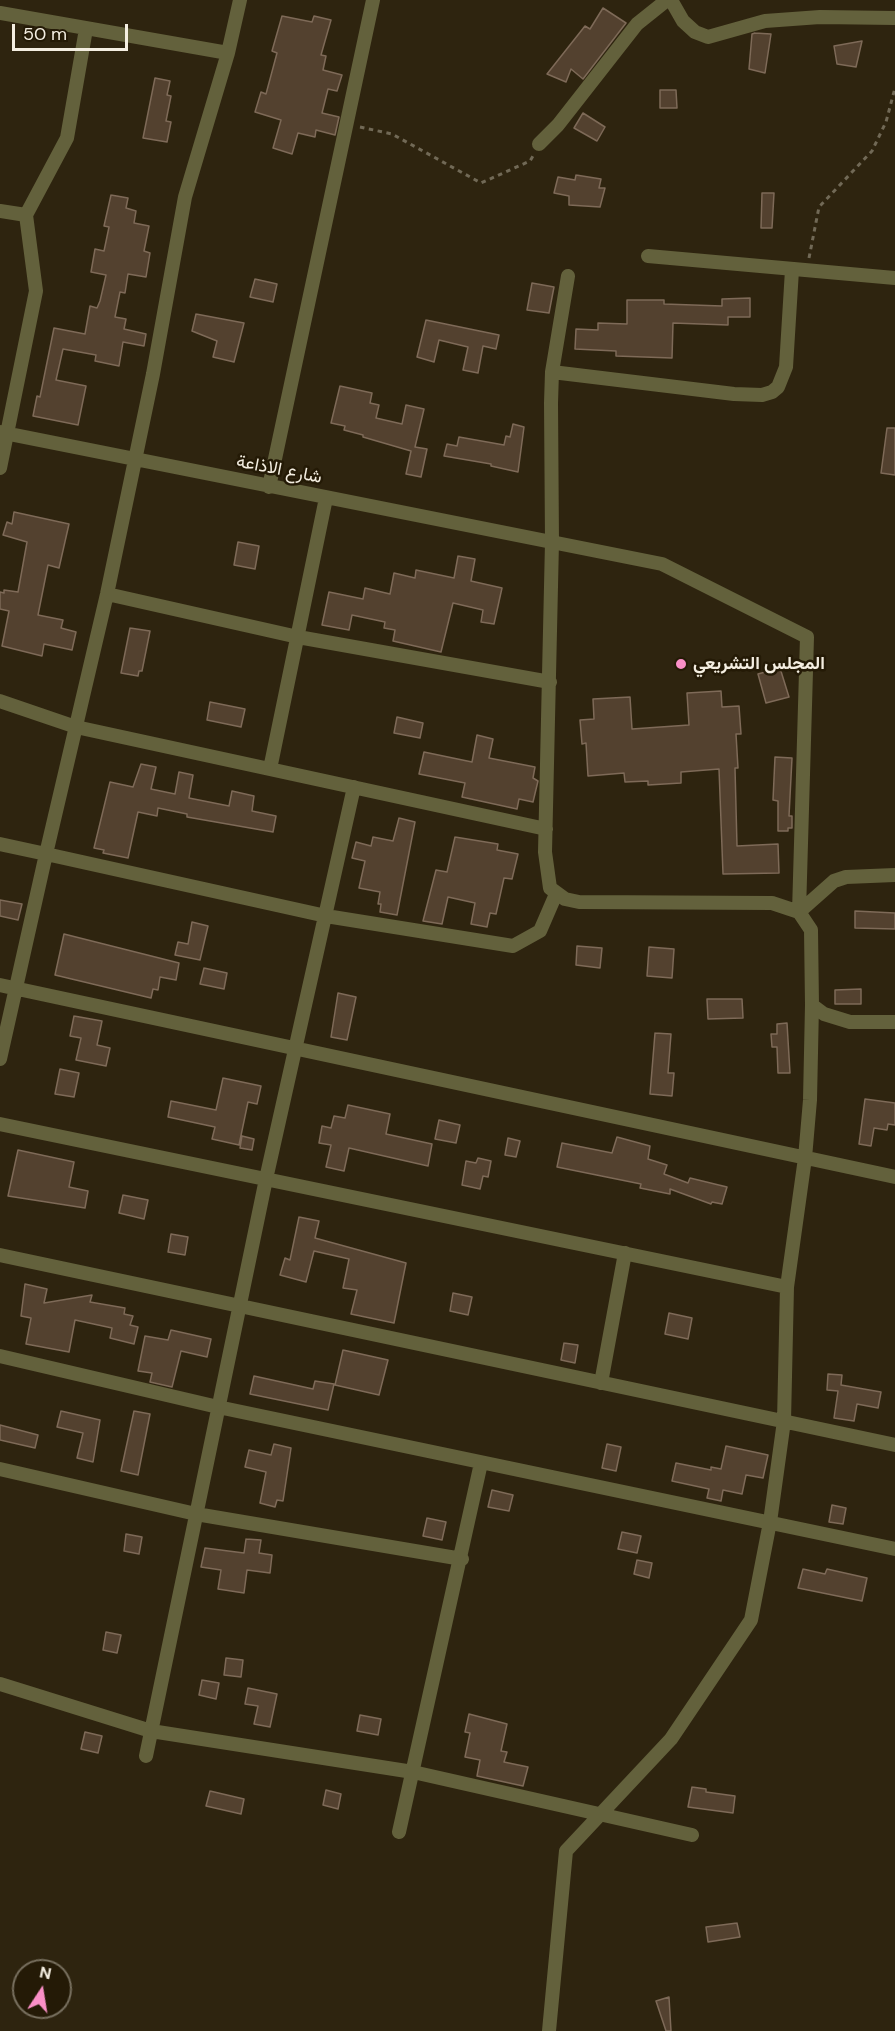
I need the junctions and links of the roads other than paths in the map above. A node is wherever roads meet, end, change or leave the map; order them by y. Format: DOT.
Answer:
graph roads {
  1 [pos="240,0"];
  2 [pos="373,0"];
  3 [pos="669,0"];
  4 [pos="0,13"];
  5 [pos="895,18"];
  6 [pos="86,29"];
  7 [pos="228,53"];
  8 [pos="539,144"];
  9 [pos="0,211"];
  10 [pos="26,214"];
  11 [pos="648,256"];
  12 [pos="792,270"];
  13 [pos="568,276"];
  14 [pos="895,278"];
  15 [pos="552,372"];
  16 [pos="4,433"];
  17 [pos="134,460"];
  18 [pos="0,468"];
  19 [pos="269,487"];
  20 [pos="326,498"];
  21 [pos="552,542"];
  22 [pos="107,594"];
  23 [pos="298,637"];
  24 [pos="550,682"];
  25 [pos="0,701"];
  26 [pos="76,727"];
  27 [pos="270,769"];
  28 [pos="354,787"];
  29 [pos="546,829"];
  30 [pos="0,844"];
  31 [pos="46,854"];
  32 [pos="895,875"];
  33 [pos="556,894"];
  34 [pos="799,912"];
  35 [pos="326,916"];
  36 [pos="0,985"];
  37 [pos="15,989"];
  38 [pos="812,1005"];
  39 [pos="895,1022"];
  40 [pos="296,1050"];
  41 [pos="0,1059"];
  42 [pos="0,1124"];
  43 [pos="805,1158"];
  44 [pos="895,1177"];
  45 [pos="266,1179"];
  46 [pos="625,1253"];
  47 [pos="0,1255"];
  48 [pos="787,1287"];
  49 [pos="240,1306"];
  50 [pos="0,1356"];
  51 [pos="601,1383"];
  52 [pos="219,1407"];
  53 [pos="784,1421"];
  54 [pos="895,1445"];
  55 [pos="481,1463"];
  56 [pos="0,1469"];
  57 [pos="196,1514"];
  58 [pos="770,1522"];
  59 [pos="895,1549"];
  60 [pos="462,1559"];
  61 [pos="0,1684"];
  62 [pos="151,1731"];
  63 [pos="146,1756"];
  64 [pos="413,1772"];
  65 [pos="602,1813"];
  66 [pos="399,1832"];
  67 [pos="692,1835"];
  68 [pos="549,2031"];
  1 -- 7 [label="street"];
  2 -- 19 [label="street"];
  3 -- 5 [label="street"];
  3 -- 8 [label="street"];
  4 -- 6 [label="street"];
  6 -- 7 [label="street"];
  6 -- 10 [label="street"];
  7 -- 17 [label="street"];
  9 -- 10 [label="street"];
  10 -- 16 [label="street"];
  11 -- 12 [label="street"];
  12 -- 14 [label="street"];
  12 -- 15 [label="street"];
  13 -- 15 [label="street"];
  15 -- 21 [label="street"];
  16 -- 17 [label="street, شارع الاذاعة"];
  16 -- 18 [label="street"];
  17 -- 19 [label="street, شارع الاذاعة"];
  17 -- 22 [label="street"];
  19 -- 20 [label="street, شارع الاذاعة"];
  20 -- 21 [label="street, شارع الاذاعة"];
  20 -- 23 [label="street"];
  21 -- 24 [label="street"];
  21 -- 34 [label="street, شارع الاذاعة"];
  22 -- 23 [label="street"];
  22 -- 26 [label="street"];
  23 -- 24 [label="street"];
  23 -- 27 [label="street"];
  24 -- 29 [label="street"];
  25 -- 26 [label="street"];
  26 -- 27 [label="street"];
  26 -- 31 [label="street"];
  27 -- 28 [label="street"];
  28 -- 29 [label="street"];
  28 -- 35 [label="street"];
  29 -- 33 [label="street"];
  30 -- 31 [label="street"];
  31 -- 35 [label="street"];
  31 -- 37 [label="street"];
  32 -- 34 [label="street"];
  33 -- 34 [label="street"];
  33 -- 35 [label="street"];
  34 -- 38 [label="street"];
  35 -- 40 [label="street"];
  36 -- 37 [label="street"];
  37 -- 40 [label="street"];
  37 -- 41 [label="street"];
  38 -- 39 [label="street"];
  38 -- 43 [label="street"];
  40 -- 43 [label="street"];
  40 -- 45 [label="street"];
  42 -- 45 [label="street"];
  43 -- 44 [label="street"];
  43 -- 48 [label="street"];
  45 -- 46 [label="street"];
  45 -- 49 [label="street"];
  46 -- 48 [label="street"];
  46 -- 51 [label="street"];
  47 -- 49 [label="street"];
  48 -- 53 [label="street"];
  49 -- 51 [label="street"];
  49 -- 52 [label="street"];
  50 -- 52 [label="street"];
  51 -- 53 [label="street"];
  52 -- 55 [label="street"];
  52 -- 57 [label="street"];
  53 -- 54 [label="street"];
  53 -- 58 [label="street"];
  55 -- 58 [label="street"];
  55 -- 60 [label="street"];
  56 -- 57 [label="street"];
  57 -- 60 [label="street"];
  57 -- 62 [label="street"];
  58 -- 59 [label="street"];
  58 -- 65 [label="street"];
  60 -- 64 [label="street"];
  61 -- 62 [label="street"];
  62 -- 63 [label="street"];
  62 -- 64 [label="street"];
  64 -- 65 [label="street"];
  64 -- 66 [label="street"];
  65 -- 67 [label="street"];
  65 -- 68 [label="street"];
}
